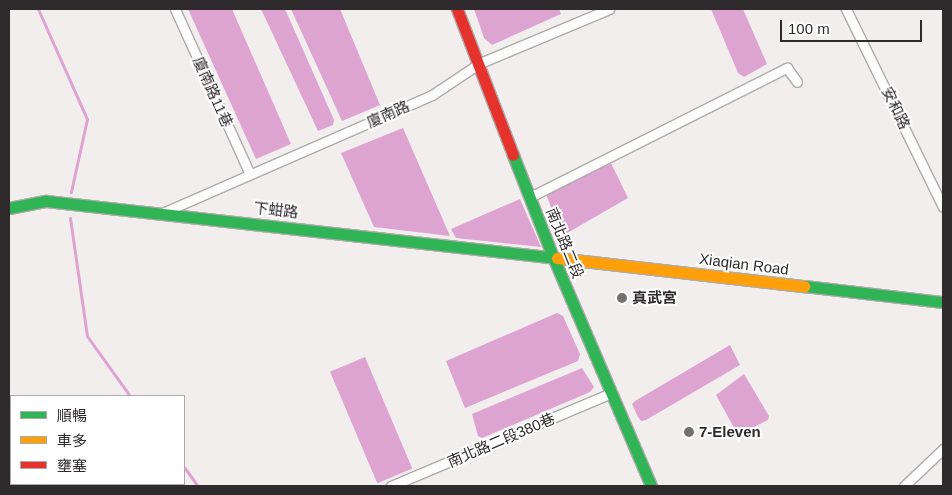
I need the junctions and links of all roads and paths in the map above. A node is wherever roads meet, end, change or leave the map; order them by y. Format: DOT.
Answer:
graph roads {
  1 [pos="175,9"];
  2 [pos="457,9"];
  3 [pos="609,9"];
  4 [pos="846,9"];
  5 [pos="480,63"];
  6 [pos="797,82"];
  7 [pos="250,174"];
  8 [pos="530,197"];
  9 [pos="943,207"];
  10 [pos="9,208"];
  11 [pos="162,213"];
  12 [pos="553,257"];
  13 [pos="943,302"];
  14 [pos="611,393"];
  15 [pos="943,449"];
  16 [pos="392,486"];
  17 [pos="651,486"];
  18 [pos="904,486"];
  1 -- 7 [label="street, 廈南路11巷"];
  2 -- 5 [label="main road, 南北路二段"];
  3 -- 5 [label="street, 廈南路"];
  4 -- 9 [label="street, 安和路"];
  5 -- 7 [label="street, 廈南路"];
  5 -- 8 [label="main road, 南北路二段"];
  6 -- 8 [label="street"];
  7 -- 11 [label="street, 廈南路"];
  8 -- 12 [label="main road, 南北路二段"];
  10 -- 11 [label="main road, 下蚶路"];
  11 -- 12 [label="main road, 下蚶路"];
  12 -- 13 [label="main road, Xiaqian Road"];
  12 -- 14 [label="main road, 南北路二段"];
  14 -- 16 [label="street, 南北路二段380巷"];
  14 -- 17 [label="main road, 南北路二段"];
  15 -- 18 [label="street"];
}
